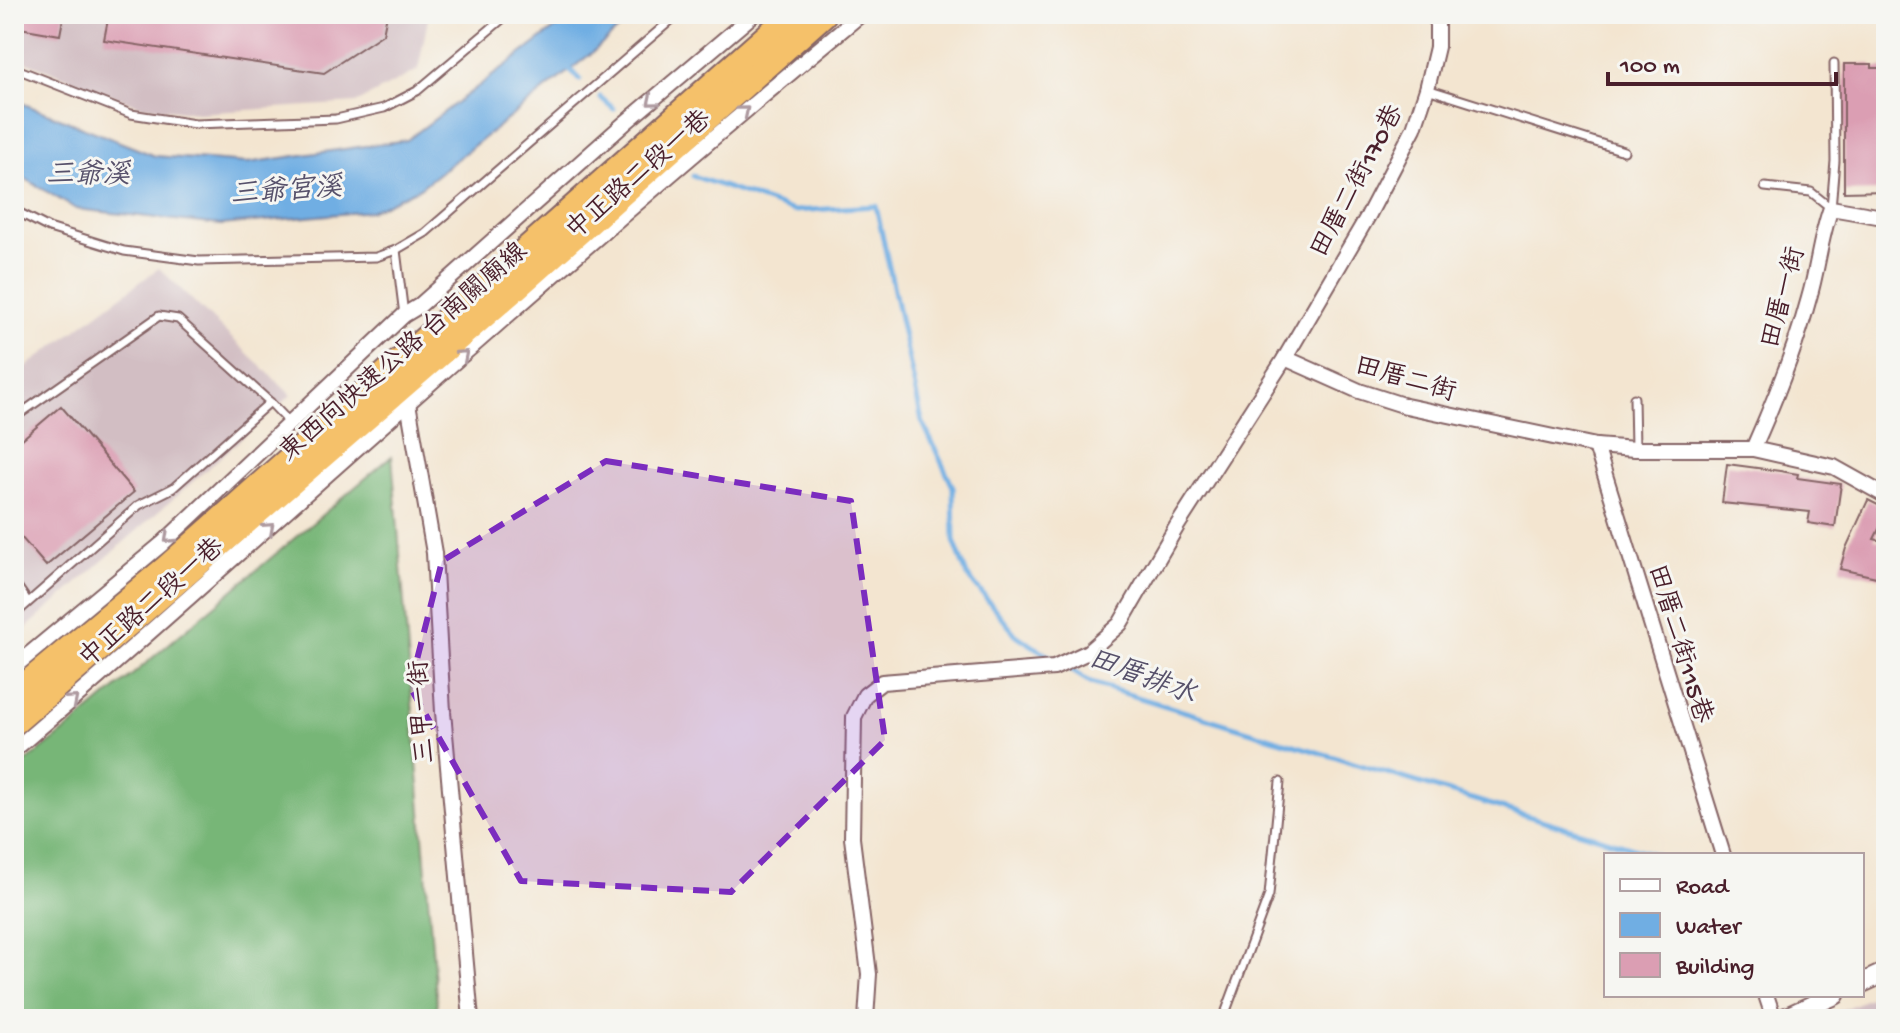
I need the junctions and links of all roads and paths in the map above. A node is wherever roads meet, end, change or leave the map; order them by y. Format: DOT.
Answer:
graph roads {
  1 [pos="508,14"];
  2 [pos="678,14"];
  3 [pos="754,14"];
  4 [pos="792,14"];
  5 [pos="824,14"];
  6 [pos="861,14"];
  7 [pos="1437,14"];
  8 [pos="1834,63"];
  9 [pos="14,68"];
  10 [pos="1427,89"];
  11 [pos="1624,151"];
  12 [pos="1765,187"];
  13 [pos="1831,208"];
  14 [pos="14,210"];
  15 [pos="1886,212"];
  16 [pos="396,250"];
  17 [pos="404,315"];
  18 [pos="1285,358"];
  19 [pos="1634,398"];
  20 [pos="270,402"];
  21 [pos="408,403"];
  22 [pos="14,418"];
  23 [pos="290,423"];
  24 [pos="1596,446"];
  25 [pos="1635,449"];
  26 [pos="1753,449"];
  27 [pos="1886,496"];
  28 [pos="14,582"];
  29 [pos="28,602"];
  30 [pos="14,615"];
  31 [pos="14,667"];
  32 [pos="14,694"];
  33 [pos="14,723"];
  34 [pos="14,750"];
  35 [pos="1280,782"];
  36 [pos="1722,853"];
  37 [pos="1886,972"];
  38 [pos="1864,982"];
  39 [pos="1767,997"];
  40 [pos="1831,997"];
  41 [pos="471,1019"];
  42 [pos="866,1019"];
  43 [pos="1223,1019"];
  44 [pos="1774,1019"];
  45 [pos="1782,1019"];
  1 -- 9 [label="lane"];
  2 -- 16 [label="lane"];
  3 -- 17 [label="street, 中正路二段一巷, one-way"];
  4 -- 32 [label="highway, 東西向快速公路 台南關廟線"];
  5 -- 33 [label="highway, 東西向快速公路 台南關廟線"];
  21 -- 6 [label="street, 中正路二段一巷, one-way"];
  7 -- 10 [label="street, 田厝二街170巷"];
  8 -- 13 [label="lane"];
  10 -- 11 [label="lane"];
  10 -- 18 [label="street, 田厝二街170巷"];
  12 -- 13 [label="lane"];
  13 -- 15 [label="street"];
  13 -- 26 [label="street, 田厝一街"];
  14 -- 16 [label="lane"];
  16 -- 17 [label="lane"];
  17 -- 23 [label="street, 中正路二段一巷"];
  18 -- 24 [label="street, 田厝二街"];
  18 -- 42 [label="street"];
  19 -- 25 [label="lane"];
  20 -- 22 [label="lane"];
  20 -- 23 [label="lane"];
  20 -- 29 [label="lane"];
  34 -- 21 [label="street, 中正路二段一巷, one-way"];
  21 -- 41 [label="street, 三甲一街"];
  23 -- 31 [label="street, 中正路二段一巷, one-way"];
  24 -- 25 [label="street, 田厝二街"];
  24 -- 36 [label="street, 田厝二街115巷"];
  25 -- 26 [label="street, 田厝二街"];
  26 -- 27 [label="street, 田厝二街"];
  28 -- 29 [label="lane"];
  29 -- 30 [label="lane"];
  35 -- 43 [label="lane"];
  37 -- 38 [label="street"];
  39 -- 44 [label="street"];
  40 -- 45 [label="street"];
}
